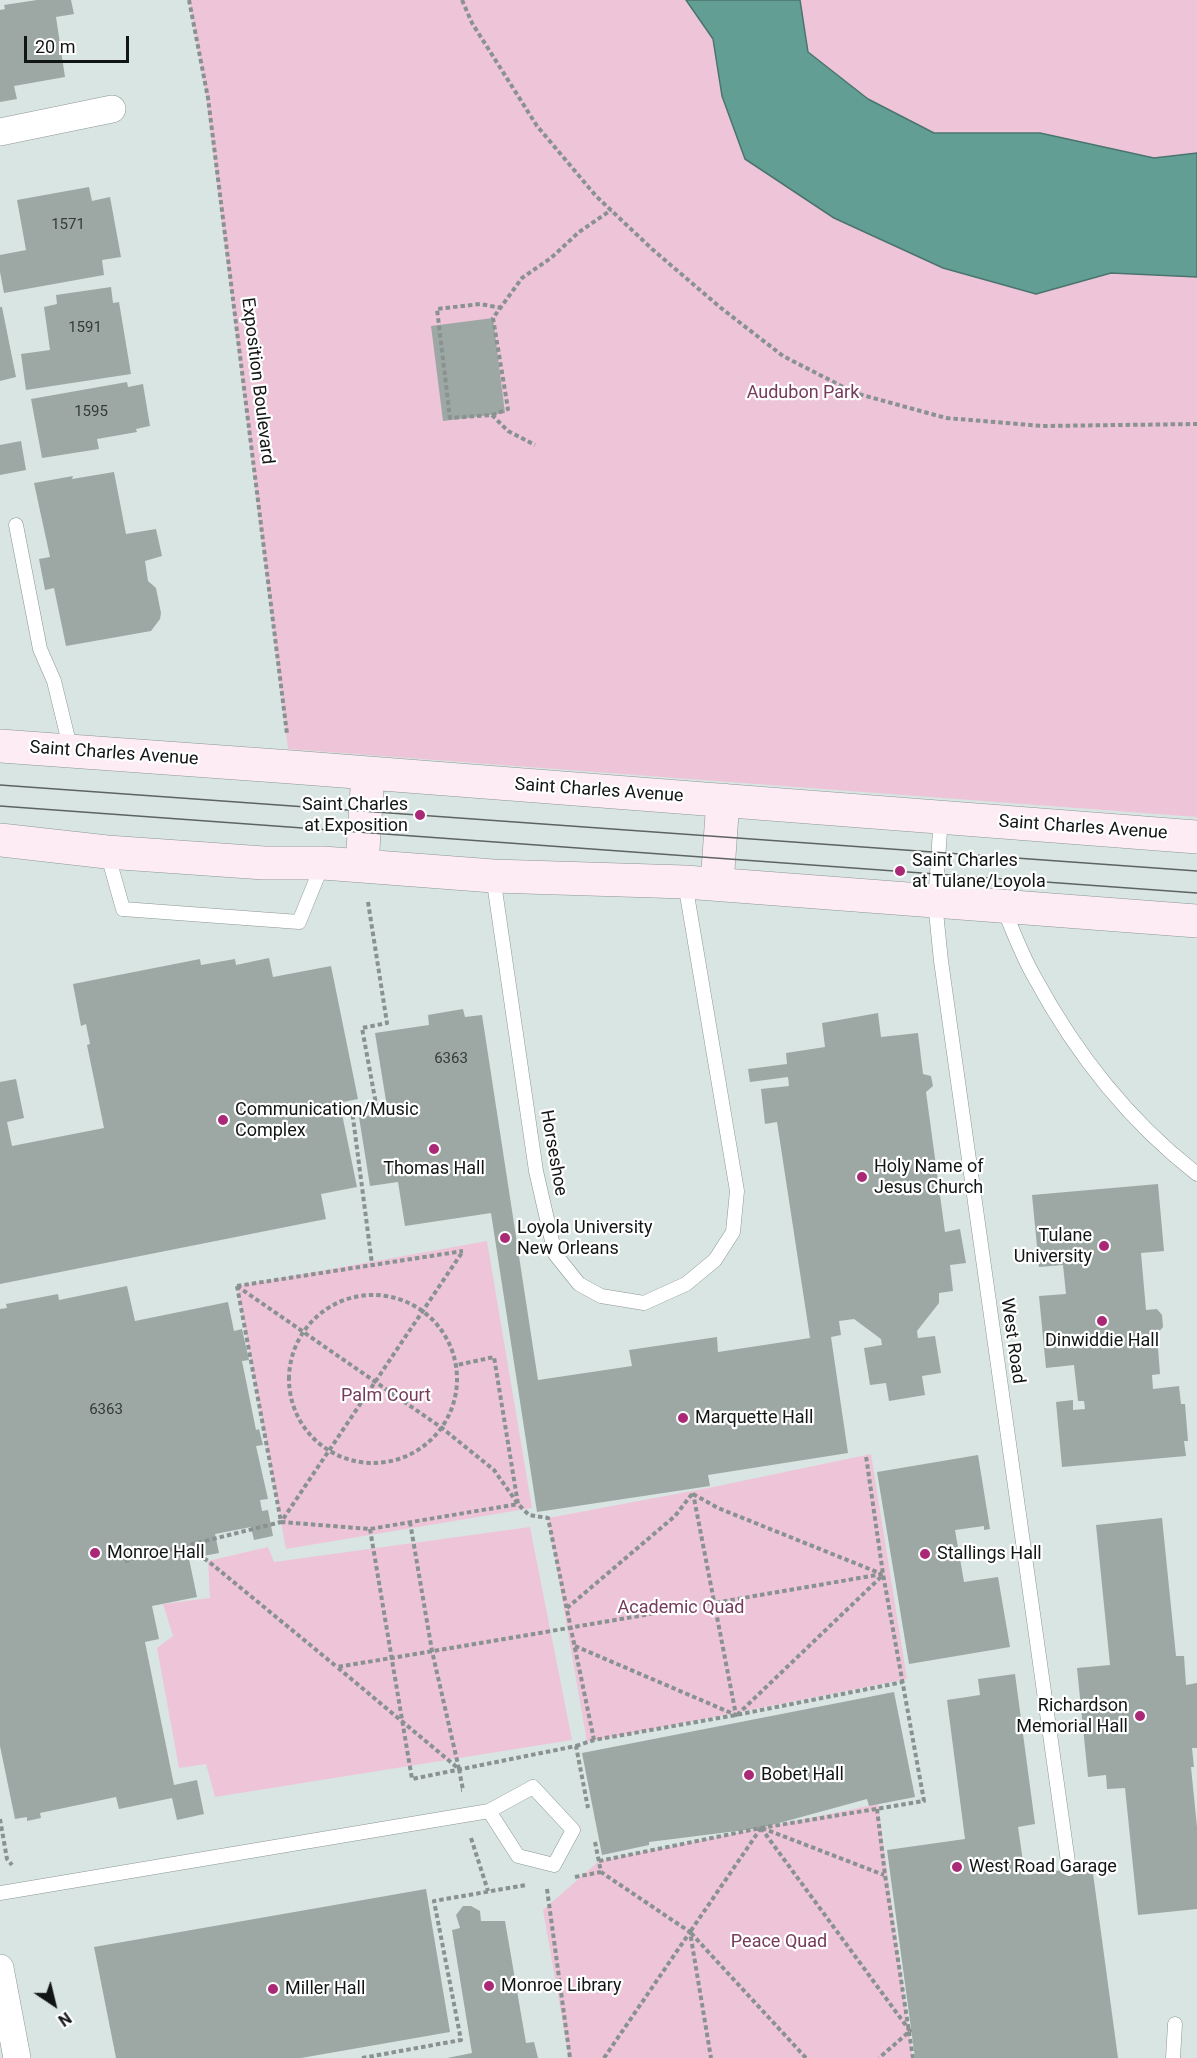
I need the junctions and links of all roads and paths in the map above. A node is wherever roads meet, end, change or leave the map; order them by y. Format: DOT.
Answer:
graph roads {
  1 [pos="189,0"];
  2 [pos="462,0"];
  3 [pos="112,109"];
  4 [pos="0,132"];
  5 [pos="611,210"];
  6 [pos="502,308"];
  7 [pos="492,415"];
  8 [pos="1197,424"];
  9 [pos="535,445"];
  10 [pos="16,525"];
  11 [pos="0,746"];
  12 [pos="70,751"];
  13 [pos="291,766"];
  14 [pos="368,773"];
  15 [pos="723,800"];
  16 [pos="941,817"];
  17 [pos="1197,837"];
  18 [pos="0,840"];
  19 [pos="107,852"];
  20 [pos="323,862"];
  21 [pos="362,865"];
  22 [pos="493,876"];
  23 [pos="685,882"];
  24 [pos="717,884"];
  25 [pos="935,902"];
  26 [pos="1003,907"];
  27 [pos="1197,921"];
  28 [pos="1197,1174"];
  29 [pos="372,1264"];
  30 [pos="237,1286"];
  31 [pos="423,1311"];
  32 [pos="304,1332"];
  33 [pos="457,1365"];
  34 [pos="375,1382"];
  35 [pos="442,1428"];
  36 [pos="328,1450"];
  37 [pos="866,1456"];
  38 [pos="693,1493"];
  39 [pos="518,1504"];
  40 [pos="281,1522"];
  41 [pos="410,1522"];
  42 [pos="370,1529"];
  43 [pos="186,1546"];
  44 [pos="125,1561"];
  45 [pos="883,1574"];
  46 [pos="714,1603"];
  47 [pos="567,1608"];
  48 [pos="571,1628"];
  49 [pos="575,1646"];
  50 [pos="432,1651"];
  51 [pos="337,1667"];
  52 [pos="903,1682"];
  53 [pos="736,1716"];
  54 [pos="594,1740"];
  55 [pos="576,1746"];
  56 [pos="459,1769"];
  57 [pos="877,1809"];
  58 [pos="489,1811"];
  59 [pos="590,1815"];
  60 [pos="761,1828"];
  61 [pos="594,1838"];
  62 [pos="599,1861"];
  63 [pos="1070,1869"];
  64 [pos="601,1872"];
  65 [pos="885,1875"];
  66 [pos="568,1878"];
  67 [pos="546,1882"];
  68 [pos="534,1884"];
  69 [pos="0,1893"];
  70 [pos="690,1932"];
  71 [pos="0,1968"];
  72 [pos="1175,2024"];
  73 [pos="909,2031"];
  74 [pos="17,2058"];
  75 [pos="362,2058"];
  76 [pos="570,2058"];
  77 [pos="604,2058"];
  78 [pos="711,2058"];
  79 [pos="806,2058"];
  80 [pos="879,2058"];
  81 [pos="913,2058"];
  82 [pos="1173,2058"];
  1 -- 13 [label="path, Exposition Boulevard"];
  2 -- 5 [label="path"];
  3 -- 4 [label="street"];
  5 -- 6 [label="path"];
  5 -- 8 [label="path"];
  6 -- 7 [label="path"];
  6 -- 7 [label="path"];
  7 -- 9 [label="path"];
  10 -- 12 [label="lane"];
  11 -- 12 [label="main road, Saint Charles Avenue"];
  12 -- 13 [label="main road, Saint Charles Avenue"];
  13 -- 14 [label="main road, Saint Charles Avenue"];
  14 -- 15 [label="main road, Saint Charles Avenue"];
  14 -- 21 [label="main road"];
  15 -- 16 [label="main road, Saint Charles Avenue"];
  15 -- 24 [label="main road"];
  16 -- 17 [label="main road, Saint Charles Avenue"];
  16 -- 25 [label="lane, West Road"];
  18 -- 19 [label="main road"];
  19 -- 20 [label="main road"];
  19 -- 20 [label="lane"];
  20 -- 21 [label="main road"];
  21 -- 22 [label="main road"];
  21 -- 29 [label="path"];
  22 -- 23 [label="main road"];
  22 -- 23 [label="lane, Horseshoe"];
  23 -- 24 [label="main road"];
  24 -- 25 [label="main road"];
  25 -- 26 [label="main road"];
  25 -- 63 [label="lane, West Road"];
  26 -- 27 [label="main road"];
  26 -- 28 [label="lane"];
  29 -- 30 [label="path"];
  29 -- 31 [label="path"];
  30 -- 32 [label="path"];
  30 -- 40 [label="path"];
  31 -- 32 [label="path"];
  31 -- 33 [label="path"];
  31 -- 34 [label="path"];
  32 -- 34 [label="path"];
  32 -- 36 [label="path"];
  33 -- 35 [label="path"];
  33 -- 39 [label="path"];
  34 -- 35 [label="path"];
  34 -- 36 [label="path"];
  35 -- 36 [label="path"];
  35 -- 39 [label="path"];
  36 -- 40 [label="path"];
  37 -- 45 [label="path"];
  38 -- 45 [label="path"];
  38 -- 46 [label="path"];
  38 -- 47 [label="path"];
  39 -- 41 [label="path"];
  39 -- 47 [label="path"];
  40 -- 42 [label="path"];
  40 -- 43 [label="path"];
  41 -- 42 [label="path"];
  41 -- 50 [label="path"];
  42 -- 56 [label="path"];
  43 -- 44 [label="path"];
  43 -- 51 [label="path"];
  45 -- 46 [label="path"];
  45 -- 52 [label="path"];
  45 -- 53 [label="path"];
  46 -- 48 [label="path"];
  46 -- 53 [label="path"];
  47 -- 48 [label="path"];
  48 -- 49 [label="path"];
  48 -- 50 [label="path"];
  49 -- 53 [label="path"];
  49 -- 54 [label="path"];
  50 -- 51 [label="path"];
  50 -- 56 [label="path"];
  51 -- 56 [label="path"];
  52 -- 53 [label="path"];
  52 -- 57 [label="path"];
  53 -- 54 [label="path"];
  54 -- 55 [label="path"];
  55 -- 56 [label="path"];
  55 -- 59 [label="path"];
  57 -- 60 [label="path"];
  57 -- 65 [label="path"];
  58 -- 58 [label="lane"];
  58 -- 69 [label="lane"];
  60 -- 62 [label="path"];
  60 -- 65 [label="path"];
  60 -- 70 [label="path"];
  60 -- 73 [label="path"];
  61 -- 62 [label="path"];
  62 -- 64 [label="path"];
  64 -- 66 [label="path"];
  64 -- 70 [label="path"];
  65 -- 73 [label="path"];
  67 -- 76 [label="path"];
  68 -- 75 [label="path"];
  70 -- 77 [label="path"];
  70 -- 78 [label="path"];
  70 -- 79 [label="path"];
  71 -- 74 [label="street"];
  72 -- 82 [label="lane"];
  73 -- 80 [label="path"];
  73 -- 81 [label="path"];
}
